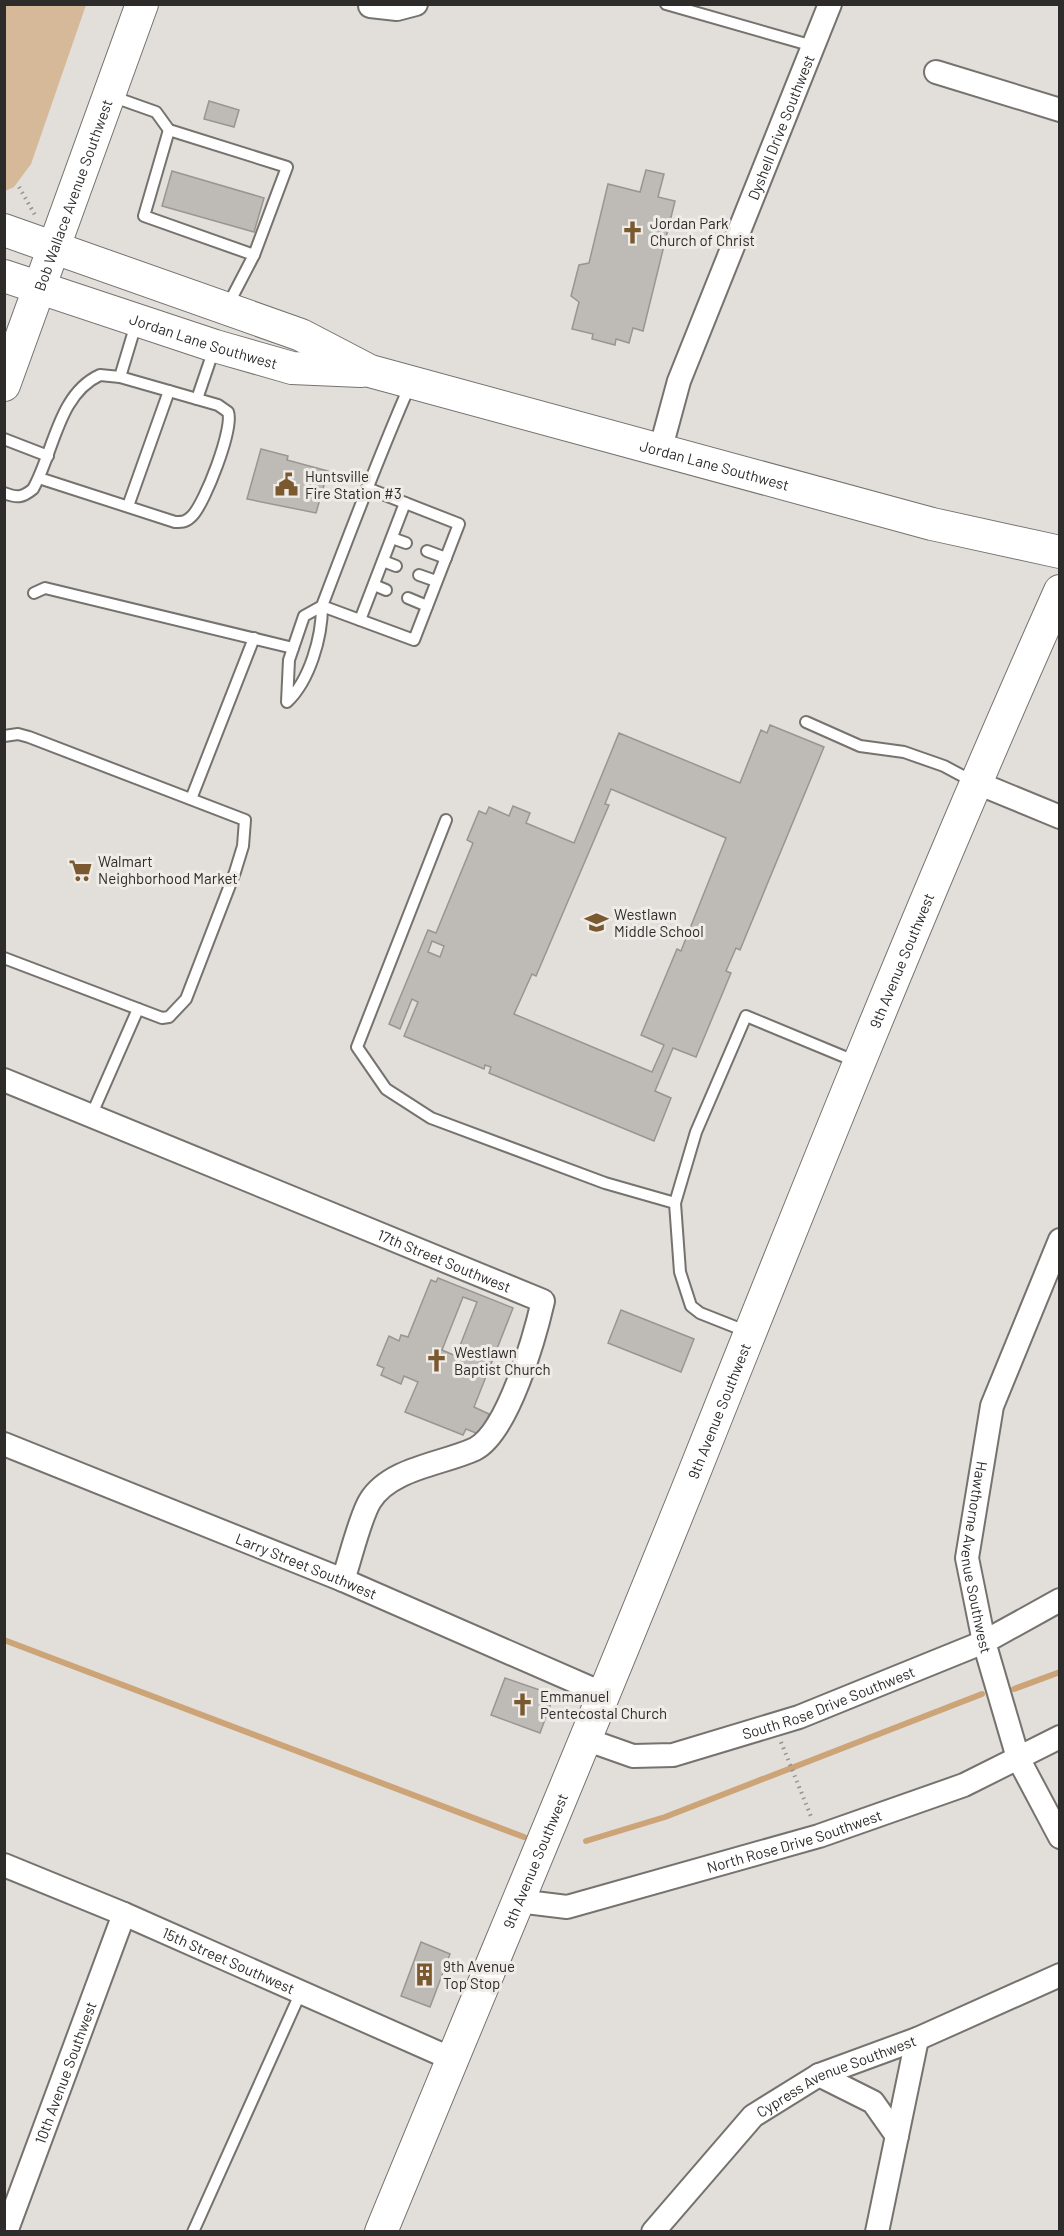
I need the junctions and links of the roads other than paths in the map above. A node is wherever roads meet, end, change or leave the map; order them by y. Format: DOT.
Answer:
graph roads {
  1 [pos="142,4"];
  2 [pos="416,4"];
  3 [pos="666,4"];
  4 [pos="830,4"];
  5 [pos="370,6"];
  6 [pos="813,46"];
  7 [pos="936,72"];
  8 [pos="108,95"];
  9 [pos="1059,110"];
  10 [pos="169,130"];
  11 [pos="4,230"];
  12 [pos="54,248"];
  13 [pos="254,255"];
  14 [pos="4,276"];
  15 [pos="40,289"];
  16 [pos="226,308"];
  17 [pos="137,321"];
  18 [pos="215,346"];
  19 [pos="370,371"];
  20 [pos="120,376"];
  21 [pos="411,382"];
  22 [pos="4,385"];
  23 [pos="169,391"];
  24 [pos="197,399"];
  25 [pos="4,439"];
  26 [pos="660,451"];
  27 [pos="48,456"];
  28 [pos="39,478"];
  29 [pos="367,488"];
  30 [pos="4,493"];
  31 [pos="405,503"];
  32 [pos="128,506"];
  33 [pos="392,538"];
  34 [pos="406,543"];
  35 [pos="427,551"];
  36 [pos="1059,552"];
  37 [pos="446,558"];
  38 [pos="383,561"];
  39 [pos="396,566"];
  40 [pos="419,575"];
  41 [pos="436,581"];
  42 [pos="374,585"];
  43 [pos="386,590"];
  44 [pos="1059,591"];
  45 [pos="34,592"];
  46 [pos="408,598"];
  47 [pos="322,606"];
  48 [pos="427,606"];
  49 [pos="360,620"];
  50 [pos="254,639"];
  51 [pos="293,648"];
  52 [pos="806,722"];
  53 [pos="4,736"];
  54 [pos="975,782"];
  55 [pos="191,799"];
  56 [pos="1059,817"];
  57 [pos="446,820"];
  58 [pos="4,958"];
  59 [pos="138,1009"];
  60 [pos="858,1062"];
  61 [pos="4,1080"];
  62 [pos="91,1116"];
  63 [pos="675,1203"];
  64 [pos="1059,1240"];
  65 [pos="749,1333"];
  66 [pos="4,1444"];
  67 [pos="343,1580"];
  68 [pos="1059,1600"];
  69 [pos="984,1642"];
  70 [pos="604,1694"];
  71 [pos="1059,1737"];
  72 [pos="585,1739"];
  73 [pos="1018,1758"];
  74 [pos="1059,1837"];
  75 [pos="4,1865"];
  76 [pos="518,1901"];
  77 [pos="124,1914"];
  78 [pos="1059,1974"];
  79 [pos="300,1994"];
  80 [pos="917,2039"];
  81 [pos="452,2059"];
  82 [pos="819,2075"];
  83 [pos="897,2136"];
  84 [pos="6,2232"];
  85 [pos="194,2232"];
  86 [pos="381,2232"];
  87 [pos="653,2232"];
  88 [pos="877,2232"];
  1 -- 8 [label="main road, Bob Wallace Avenue Southwest"];
  2 -- 5 [label="street"];
  3 -- 6 [label="lane"];
  4 -- 6 [label="street, Dyshell Drive Southwest"];
  6 -- 26 [label="street, Dyshell Drive Southwest"];
  7 -- 9 [label="street"];
  8 -- 10 [label="lane"];
  8 -- 12 [label="main road, Bob Wallace Avenue Southwest"];
  10 -- 13 [label="lane"];
  10 -- 13 [label="lane"];
  11 -- 12 [label="main road, Jordan Lane Southwest"];
  12 -- 15 [label="main road, Bob Wallace Avenue Southwest"];
  12 -- 16 [label="main road, Jordan Lane Southwest"];
  13 -- 16 [label="lane"];
  14 -- 15 [label="main road, Jordan Lane Southwest"];
  15 -- 17 [label="main road, Jordan Lane Southwest"];
  15 -- 22 [label="main road, Bob Wallace Avenue Southwest"];
  16 -- 19 [label="main road, Jordan Lane Southwest"];
  17 -- 18 [label="main road, Jordan Lane Southwest"];
  17 -- 20 [label="lane"];
  18 -- 19 [label="main road, Jordan Lane Southwest"];
  18 -- 24 [label="lane"];
  19 -- 21 [label="main road, Jordan Lane Southwest"];
  20 -- 23 [label="lane"];
  20 -- 27 [label="lane"];
  21 -- 26 [label="main road, Jordan Lane Southwest"];
  21 -- 29 [label="lane"];
  23 -- 24 [label="lane"];
  23 -- 32 [label="lane"];
  24 -- 32 [label="lane"];
  25 -- 27 [label="lane"];
  26 -- 36 [label="main road, Jordan Lane Southwest"];
  27 -- 28 [label="lane"];
  28 -- 30 [label="lane"];
  28 -- 32 [label="lane"];
  29 -- 31 [label="lane"];
  29 -- 47 [label="lane"];
  31 -- 33 [label="lane"];
  31 -- 37 [label="lane"];
  33 -- 34 [label="lane"];
  33 -- 38 [label="lane"];
  35 -- 37 [label="lane"];
  37 -- 41 [label="lane"];
  38 -- 39 [label="lane"];
  38 -- 42 [label="lane"];
  40 -- 41 [label="lane"];
  41 -- 48 [label="lane"];
  42 -- 43 [label="lane"];
  42 -- 49 [label="lane"];
  44 -- 54 [label="main road, 9th Avenue Southwest"];
  45 -- 50 [label="lane"];
  46 -- 48 [label="lane"];
  47 -- 49 [label="lane"];
  47 -- 51 [label="lane"];
  47 -- 51 [label="lane"];
  48 -- 49 [label="lane"];
  50 -- 51 [label="lane"];
  50 -- 55 [label="lane"];
  52 -- 54 [label="lane"];
  53 -- 55 [label="lane"];
  54 -- 56 [label="street"];
  54 -- 60 [label="main road, 9th Avenue Southwest"];
  55 -- 59 [label="lane"];
  57 -- 63 [label="lane"];
  58 -- 59 [label="lane"];
  59 -- 62 [label="lane"];
  60 -- 63 [label="lane"];
  60 -- 65 [label="main road, 9th Avenue Southwest"];
  61 -- 62 [label="street, 17th Street Southwest"];
  62 -- 67 [label="street, 17th Street Southwest"];
  63 -- 65 [label="lane"];
  64 -- 69 [label="street, Hawthorne Avenue Southwest"];
  65 -- 70 [label="main road, 9th Avenue Southwest"];
  66 -- 67 [label="street, Larry Street Southwest"];
  67 -- 70 [label="street, Larry Street Southwest"];
  68 -- 69 [label="street, South Rose Drive Southwest"];
  69 -- 72 [label="street, South Rose Drive Southwest"];
  69 -- 73 [label="street, Hawthorne Avenue Southwest"];
  70 -- 72 [label="main road, 9th Avenue Southwest"];
  71 -- 73 [label="street, North Rose Drive Southwest"];
  72 -- 76 [label="main road, 9th Avenue Southwest"];
  73 -- 74 [label="street, Hawthorne Avenue Southwest"];
  73 -- 76 [label="street, North Rose Drive Southwest"];
  75 -- 77 [label="street, 15th Street Southwest"];
  76 -- 81 [label="main road, 9th Avenue Southwest"];
  77 -- 79 [label="street, 15th Street Southwest"];
  77 -- 84 [label="street, 10th Avenue Southwest"];
  78 -- 80 [label="street, Cypress Avenue Southwest"];
  79 -- 81 [label="street, 15th Street Southwest"];
  79 -- 85 [label="lane"];
  80 -- 82 [label="street, Cypress Avenue Southwest"];
  80 -- 83 [label="street"];
  81 -- 86 [label="main road, 9th Avenue Southwest"];
  82 -- 83 [label="street"];
  82 -- 87 [label="street, Cypress Avenue Southwest"];
  83 -- 88 [label="street"];
}
